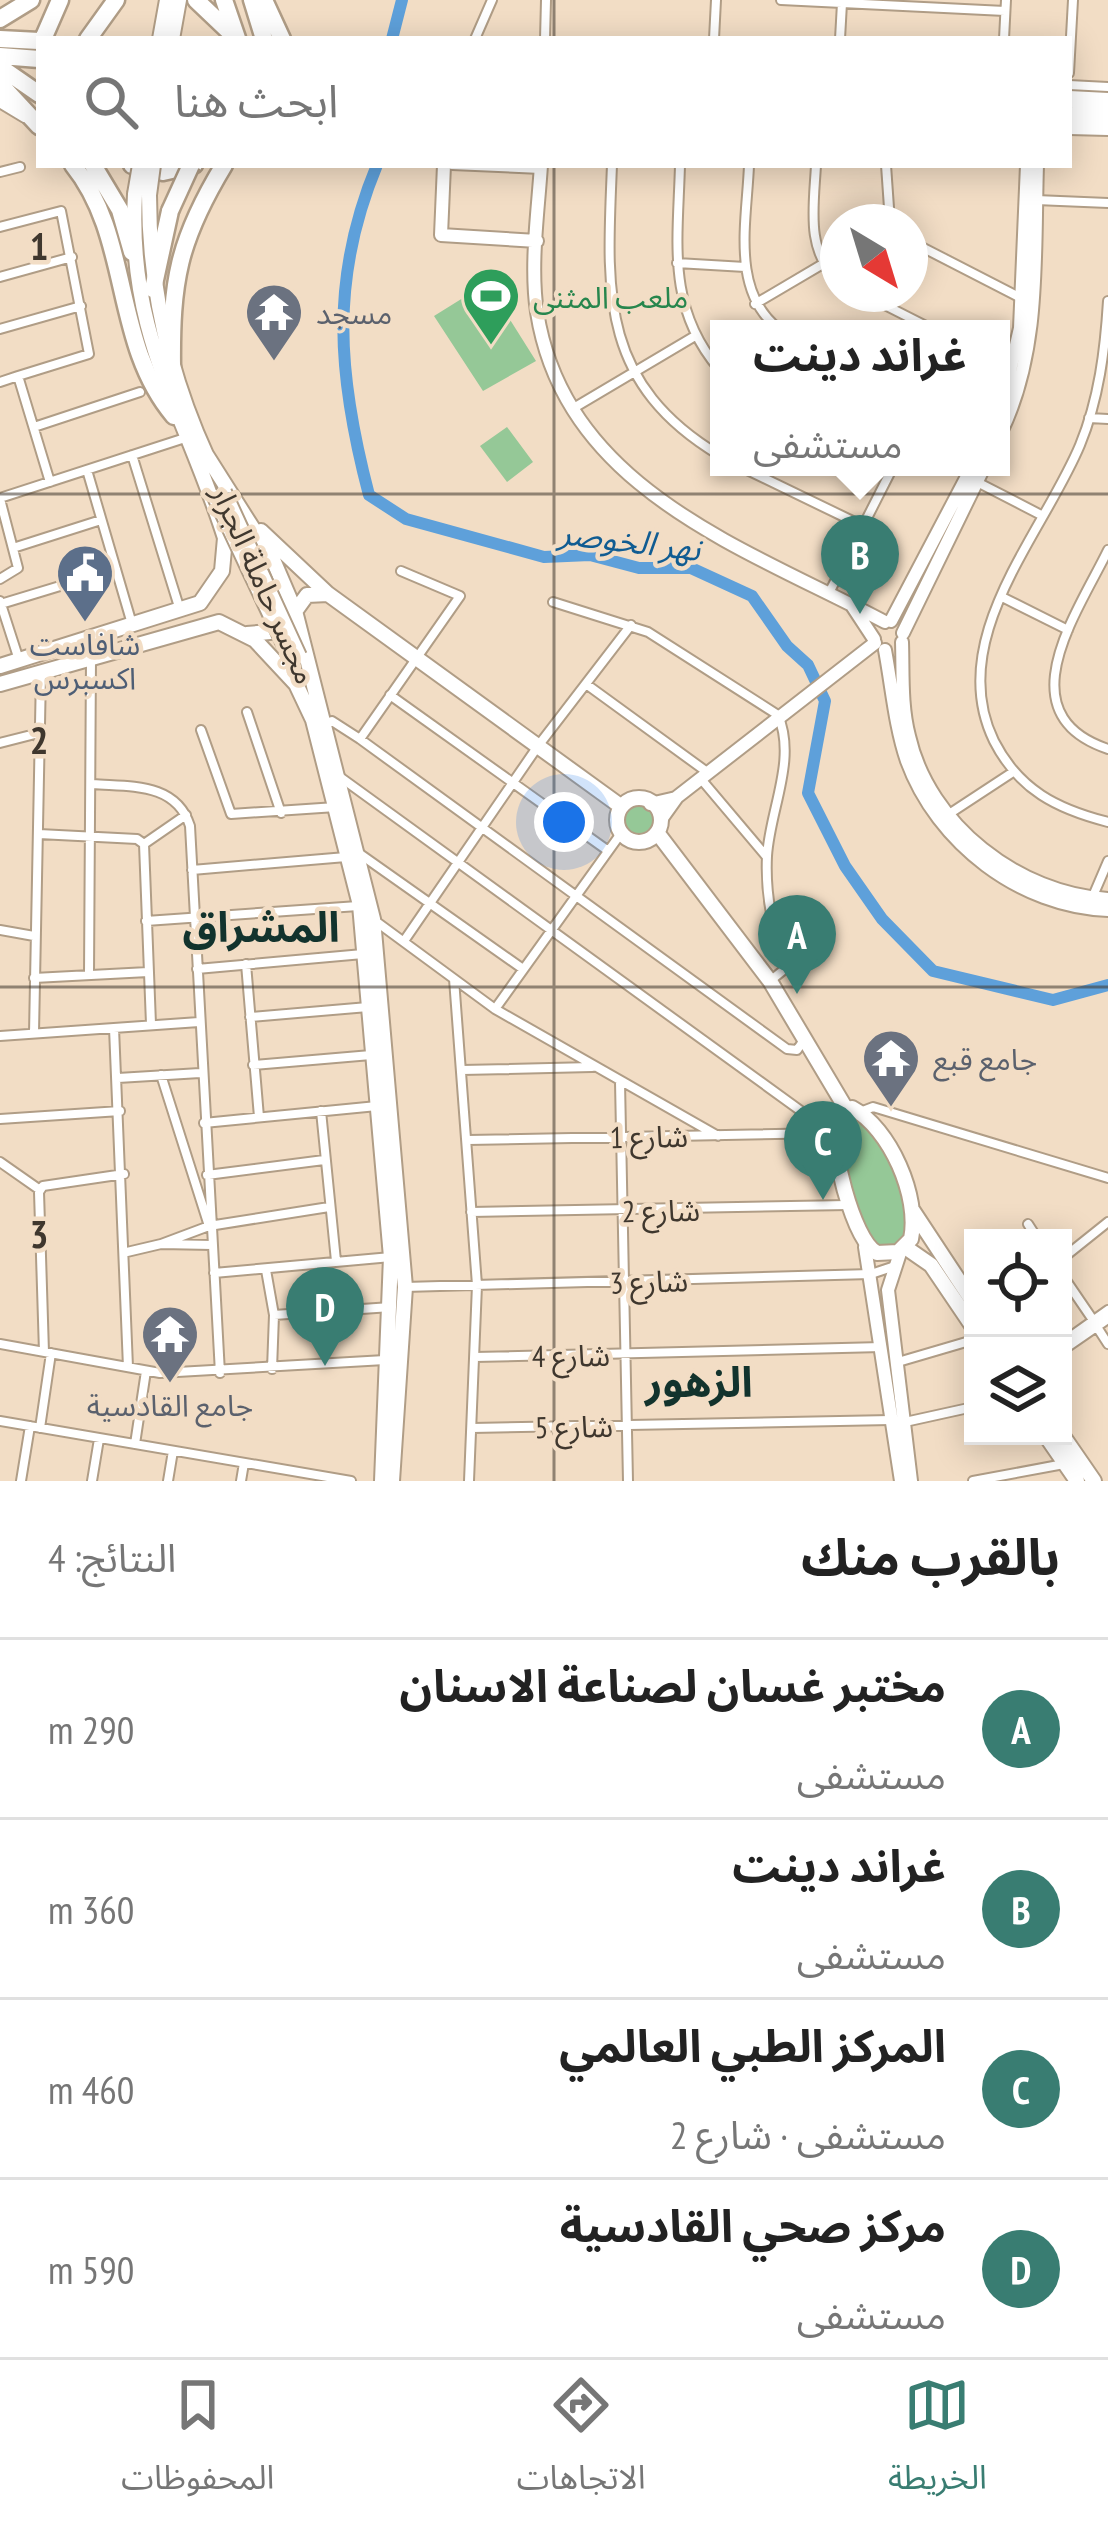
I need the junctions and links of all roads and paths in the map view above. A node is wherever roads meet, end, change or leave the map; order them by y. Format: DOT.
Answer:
graph roads {
  1 [pos="31,0"];
  2 [pos="60,0"];
  3 [pos="116,0"];
  4 [pos="167,0"];
  5 [pos="179,0"];
  6 [pos="196,0"];
  7 [pos="224,0"];
  8 [pos="252,0"];
  9 [pos="264,0"];
  10 [pos="491,0"];
  11 [pos="546,0"];
  12 [pos="716,0"];
  13 [pos="781,0"];
  14 [pos="1073,0"];
  15 [pos="815,1"];
  16 [pos="875,2"];
  17 [pos="842,3"];
  18 [pos="939,4"];
  19 [pos="1005,5"];
  20 [pos="0,19"];
  21 [pos="43,36"];
  22 [pos="90,36"];
  23 [pos="161,36"];
  24 [pos="173,36"];
  25 [pos="234,36"];
  26 [pos="236,36"];
  27 [pos="263,36"];
  28 [pos="281,36"];
  29 [pos="476,36"];
  30 [pos="545,36"];
  31 [pos="714,36"];
  32 [pos="840,36"];
  33 [pos="1004,36"];
  34 [pos="1071,36"];
  35 [pos="36,38"];
  36 [pos="0,39"];
  37 [pos="0,56"];
  38 [pos="36,58"];
  39 [pos="0,67"];
  40 [pos="0,83"];
  41 [pos="1072,85"];
  42 [pos="1108,87"];
  43 [pos="36,92"];
  44 [pos="1072,99"];
  45 [pos="0,101"];
  46 [pos="1108,101"];
  47 [pos="1072,115"];
  48 [pos="1108,117"];
  49 [pos="36,123"];
  50 [pos="36,124"];
  51 [pos="1072,128"];
  52 [pos="1108,129"];
  53 [pos="20,167"];
  54 [pos="75,168"];
  55 [pos="95,168"];
  56 [pos="137,168"];
  57 [pos="148,168"];
  58 [pos="152,168"];
  59 [pos="180,168"];
  60 [pos="191,168"];
  61 [pos="222,168"];
  62 [pos="448,168"];
  63 [pos="541,168"];
  64 [pos="612,168"];
  65 [pos="680,168"];
  66 [pos="749,168"];
  67 [pos="816,168"];
  68 [pos="886,168"];
  69 [pos="1027,168"];
  70 [pos="1037,168"];
  71 [pos="0,172"];
  72 [pos="142,194"];
  73 [pos="1036,200"];
  74 [pos="1108,203"];
  75 [pos="889,204"];
  76 [pos="0,226"];
  77 [pos="537,241"];
  78 [pos="928,250"];
  79 [pos="132,253"];
  80 [pos="820,256"];
  81 [pos="72,257"];
  82 [pos="677,263"];
  83 [pos="820,265"];
  84 [pos="745,267"];
  85 [pos="0,277"];
  86 [pos="153,289"];
  87 [pos="1021,298"];
  88 [pos="1108,302"];
  89 [pos="755,304"];
  90 [pos="81,306"];
  91 [pos="770,320"];
  92 [pos="0,329"];
  93 [pos="695,336"];
  94 [pos="1106,346"];
  95 [pos="1010,351"];
  96 [pos="710,357"];
  97 [pos="172,369"];
  98 [pos="634,373"];
  99 [pos="18,376"];
  100 [pos="0,382"];
  101 [pos="140,392"];
  102 [pos="571,410"];
  103 [pos="1010,411"];
  104 [pos="174,416"];
  105 [pos="1089,418"];
  106 [pos="1108,418"];
  107 [pos="34,427"];
  108 [pos="185,438"];
  109 [pos="710,448"];
  110 [pos="132,455"];
  111 [pos="200,455"];
  112 [pos="87,470"];
  113 [pos="760,476"];
  114 [pos="888,476"];
  115 [pos="967,476"];
  116 [pos="980,476"];
  117 [pos="50,482"];
  118 [pos="977,482"];
  119 [pos="0,498"];
  120 [pos="240,504"];
  121 [pos="1043,516"];
  122 [pos="218,518"];
  123 [pos="101,520"];
  124 [pos="250,521"];
  125 [pos="863,526"];
  126 [pos="225,538"];
  127 [pos="13,548"];
  128 [pos="1108,550"];
  129 [pos="1105,562"];
  130 [pos="116,569"];
  131 [pos="401,571"];
  132 [pos="0,579"];
  133 [pos="830,591"];
  134 [pos="328,594"];
  135 [pos="1002,597"];
  136 [pos="1,602"];
  137 [pos="553,602"];
  138 [pos="850,603"];
  139 [pos="180,611"];
  140 [pos="295,611"];
  141 [pos="888,622"];
  142 [pos="632,625"];
  143 [pos="133,626"];
  144 [pos="1068,630"];
  145 [pos="246,634"];
  146 [pos="302,638"];
  147 [pos="903,638"];
  148 [pos="878,644"];
  149 [pos="269,653"];
  150 [pos="91,657"];
  151 [pos="416,658"];
  152 [pos="19,660"];
  153 [pos="0,666"];
  154 [pos="896,670"];
  155 [pos="41,673"];
  156 [pos="586,683"];
  157 [pos="0,685"];
  158 [pos="390,695"];
  159 [pos="248,712"];
  160 [pos="780,713"];
  161 [pos="320,720"];
  162 [pos="201,730"];
  163 [pos="40,733"];
  164 [pos="360,739"];
  165 [pos="0,743"];
  166 [pos="538,746"];
  167 [pos="1108,749"];
  168 [pos="1013,772"];
  169 [pos="705,776"];
  170 [pos="340,777"];
  171 [pos="515,779"];
  172 [pos="93,784"];
  173 [pos="677,797"];
  174 [pos="650,804"];
  175 [pos="619,805"];
  176 [pos="336,807"];
  177 [pos="281,813"];
  178 [pos="949,814"];
  179 [pos="186,815"];
  180 [pos="662,818"];
  181 [pos="1108,822"];
  182 [pos="481,829"];
  183 [pos="622,832"];
  184 [pos="39,834"];
  185 [pos="659,835"];
  186 [pos="92,836"];
  187 [pos="144,844"];
  188 [pos="607,850"];
  189 [pos="354,855"];
  190 [pos="767,857"];
  191 [pos="1108,861"];
  192 [pos="458,863"];
  193 [pos="192,870"];
  194 [pos="573,895"];
  195 [pos="1092,897"];
  196 [pos="1108,899"];
  197 [pos="430,904"];
  198 [pos="360,905"];
  199 [pos="1108,910"];
  200 [pos="195,918"];
  201 [pos="374,919"];
  202 [pos="146,920"];
  203 [pos="551,926"];
  204 [pos="0,930"];
  205 [pos="34,936"];
  206 [pos="404,941"];
  207 [pos="364,954"];
  208 [pos="246,964"];
  209 [pos="197,969"];
  210 [pos="523,969"];
  211 [pos="148,972"];
  212 [pos="89,975"];
  213 [pos="34,978"];
  214 [pos="454,980"];
  215 [pos="770,981"];
  216 [pos="368,1007"];
  217 [pos="495,1010"];
  218 [pos="250,1017"];
  219 [pos="199,1022"];
  220 [pos="151,1024"];
  221 [pos="114,1028"];
  222 [pos="34,1034"];
  223 [pos="0,1036"];
  224 [pos="804,1036"];
  225 [pos="373,1054"];
  226 [pos="253,1065"];
  227 [pos="596,1067"];
  228 [pos="462,1070"];
  229 [pos="200,1073"];
  230 [pos="161,1075"];
  231 [pos="118,1078"];
  232 [pos="620,1080"];
  233 [pos="376,1106"];
  234 [pos="853,1110"];
  235 [pos="120,1111"];
  236 [pos="321,1111"];
  237 [pos="259,1117"];
  238 [pos="0,1119"];
  239 [pos="204,1123"];
  240 [pos="831,1133"];
  241 [pos="621,1136"];
  242 [pos="718,1136"];
  243 [pos="468,1140"];
  244 [pos="324,1160"];
  245 [pos="0,1162"];
  246 [pos="124,1174"];
  247 [pos="207,1175"];
  248 [pos="1108,1178"];
  249 [pos="40,1190"];
  250 [pos="851,1205"];
  251 [pos="329,1208"];
  252 [pos="913,1210"];
  253 [pos="623,1211"];
  254 [pos="471,1212"];
  255 [pos="1108,1222"];
  256 [pos="1028,1224"];
  257 [pos="208,1226"];
  258 [pos="1031,1229"];
  259 [pos="161,1244"];
  260 [pos="212,1245"];
  261 [pos="865,1247"];
  262 [pos="903,1249"];
  263 [pos="1072,1251"];
  264 [pos="127,1252"];
  265 [pos="396,1257"];
  266 [pos="336,1261"];
  267 [pos="892,1267"];
  268 [pos="266,1270"];
  269 [pos="214,1273"];
  270 [pos="871,1274"];
  271 [pos="624,1282"];
  272 [pos="477,1285"];
  273 [pos="405,1287"];
  274 [pos="964,1288"];
  275 [pos="1072,1289"];
  276 [pos="391,1306"];
  277 [pos="1108,1310"];
  278 [pos="964,1314"];
  279 [pos="274,1315"];
  280 [pos="1108,1319"];
  281 [pos="1095,1323"];
  282 [pos="1072,1340"];
  283 [pos="964,1343"];
  284 [pos="0,1344"];
  285 [pos="1108,1344"];
  286 [pos="883,1347"];
  287 [pos="48,1353"];
  288 [pos="626,1353"];
  289 [pos="476,1357"];
  290 [pos="388,1360"];
  291 [pos="898,1362"];
  292 [pos="128,1367"];
  293 [pos="272,1369"];
  294 [pos="146,1371"];
  295 [pos="220,1373"];
  296 [pos="964,1409"];
  297 [pos="0,1421"];
  298 [pos="898,1421"];
  299 [pos="627,1425"];
  300 [pos="35,1427"];
  301 [pos="472,1428"];
  302 [pos="99,1439"];
  303 [pos="135,1444"];
  304 [pos="1052,1445"];
  305 [pos="1069,1445"];
  306 [pos="173,1451"];
  307 [pos="244,1463"];
  308 [pos="1066,1464"];
  309 [pos="316,1478"];
  310 [pos="21,1481"];
  311 [pos="92,1481"];
  312 [pos="168,1481"];
  313 [pos="241,1481"];
  314 [pos="352,1481"];
  315 [pos="382,1481"];
  316 [pos="392,1481"];
  317 [pos="469,1481"];
  318 [pos="628,1481"];
  319 [pos="901,1481"];
  320 [pos="911,1481"];
  321 [pos="973,1481"];
  322 [pos="1077,1481"];
  323 [pos="1094,1481"];
  1 -- 20 [label="highway"];
  2 -- 21 [label="highway"];
  3 -- 22 [label="highway"];
  4 -- 23 [label="main road"];
  5 -- 24 [label="main road"];
  6 -- 25 [label="highway"];
  7 -- 26 [label="highway"];
  8 -- 27 [label="highway"];
  9 -- 28 [label="highway"];
  10 -- 29 [label="street"];
  11 -- 30 [label="street"];
  12 -- 31 [label="street"];
  13 -- 15 [label="street"];
  14 -- 34 [label="street"];
  15 -- 17 [label="street"];
  16 -- 17 [label="street"];
  16 -- 18 [label="street"];
  17 -- 32 [label="street"];
  18 -- 19 [label="street"];
  19 -- 33 [label="street"];
  35 -- 36 [label="highway"];
  37 -- 38 [label="highway"];
  39 -- 43 [label="highway"];
  40 -- 49 [label="highway"];
  41 -- 42 [label="street"];
  44 -- 46 [label="highway"];
  45 -- 50 [label="street"];
  47 -- 48 [label="highway"];
  51 -- 52 [label="street"];
  53 -- 71 [label="street"];
  54 -- 104 [label="highway"];
  55 -- 79 [label="highway"];
  56 -- 72 [label="main road, bridge"];
  57 -- 59 [label="highway"];
  58 -- 72 [label="main road, bridge"];
  60 -- 86 [label="highway, bridge"];
  61 -- 97 [label="highway"];
  62 -- 77 [label="street"];
  63 -- 77 [label="street"];
  64 -- 98 [label="street"];
  65 -- 82 [label="street"];
  66 -- 84 [label="street"];
  67 -- 80 [label="street"];
  68 -- 75 [label="street"];
  69 -- 87 [label="street"];
  70 -- 73 [label="street"];
  72 -- 79 [label="main road"];
  72 -- 86 [label="main road"];
  73 -- 74 [label="street"];
  73 -- 103 [label="street"];
  76 -- 81 [label="street"];
  77 -- 102 [label="street"];
  78 -- 87 [label="street"];
  79 -- 104 [label="main road"];
  81 -- 85 [label="street"];
  81 -- 90 [label="street"];
  82 -- 84 [label="street"];
  82 -- 93 [label="street"];
  83 -- 89 [label="street"];
  84 -- 89 [label="street"];
  86 -- 97 [label="main road"];
  87 -- 95 [label="street"];
  88 -- 94 [label="street"];
  89 -- 91 [label="street"];
  90 -- 92 [label="street"];
  90 -- 99 [label="street"];
  93 -- 96 [label="street"];
  93 -- 98 [label="street"];
  94 -- 105 [label="street"];
  97 -- 111 [label="main road"];
  98 -- 102 [label="street"];
  98 -- 109 [label="street"];
  99 -- 100 [label="street"];
  99 -- 107 [label="street"];
  101 -- 107 [label="street"];
  102 -- 133 [label="street"];
  104 -- 108 [label="main road"];
  105 -- 106 [label="street"];
  105 -- 121 [label="street"];
  107 -- 117 [label="street"];
  108 -- 110 [label="street"];
  108 -- 111 [label="main road"];
  110 -- 112 [label="street"];
  110 -- 139 [label="street"];
  111 -- 120 [label="main road"];
  111 -- 122 [label="main road"];
  111 -- 161 [label="main road, مجسر حاملة الجرار, bridge"];
  112 -- 117 [label="street"];
  112 -- 123 [label="street"];
  113 -- 125 [label="street"];
  114 -- 125 [label="street"];
  115 -- 141 [label="street"];
  116 -- 118 [label="street"];
  117 -- 119 [label="street"];
  118 -- 121 [label="street"];
  118 -- 147 [label="street"];
  119 -- 127 [label="street"];
  120 -- 122 [label="main road"];
  120 -- 124 [label="main road"];
  121 -- 135 [label="street"];
  122 -- 126 [label="main road"];
  123 -- 127 [label="street"];
  123 -- 130 [label="street"];
  124 -- 126 [label="main road"];
  124 -- 134 [label="main road"];
  124 -- 140 [label="main road"];
  125 -- 133 [label="street"];
  126 -- 139 [label="main road"];
  127 -- 132 [label="street"];
  128 -- 129 [label="street"];
  129 -- 144 [label="street"];
  130 -- 136 [label="street"];
  130 -- 143 [label="street"];
  131 -- 151 [label="street"];
  133 -- 138 [label="street"];
  134 -- 140 [label="main road"];
  134 -- 151 [label="main road"];
  135 -- 144 [label="street"];
  135 -- 168 [label="street"];
  136 -- 152 [label="street"];
  137 -- 142 [label="street"];
  138 -- 141 [label="street"];
  138 -- 148 [label="street"];
  139 -- 143 [label="main road"];
  140 -- 145 [label="main road"];
  140 -- 146 [label="main road"];
  141 -- 147 [label="street"];
  141 -- 148 [label="street"];
  142 -- 156 [label="street"];
  142 -- 160 [label="street"];
  143 -- 152 [label="main road"];
  144 -- 167 [label="street"];
  145 -- 149 [label="main road"];
  145 -- 150 [label="main road"];
  146 -- 149 [label="main road"];
  146 -- 161 [label="main road"];
  147 -- 148 [label="street"];
  147 -- 154 [label="street"];
  148 -- 154 [label="street"];
  148 -- 160 [label="street"];
  149 -- 161 [label="main road"];
  150 -- 155 [label="main road"];
  150 -- 172 [label="street"];
  151 -- 158 [label="street"];
  151 -- 166 [label="main road"];
  152 -- 153 [label="main road"];
  154 -- 178 [label="street"];
  154 -- 199 [label="street"];
  155 -- 157 [label="main road"];
  155 -- 163 [label="street"];
  156 -- 166 [label="street"];
  156 -- 169 [label="street"];
  158 -- 164 [label="street"];
  158 -- 171 [label="street"];
  159 -- 177 [label="street"];
  160 -- 169 [label="street"];
  160 -- 190 [label="street"];
  161 -- 164 [label="street"];
  161 -- 170 [label="main road"];
  161 -- 176 [label="main road"];
  162 -- 177 [label="street"];
  163 -- 165 [label="street"];
  163 -- 184 [label="street"];
  164 -- 182 [label="street"];
  166 -- 171 [label="street"];
  166 -- 175 [label="main road"];
  168 -- 178 [label="street"];
  168 -- 181 [label="street"];
  169 -- 173 [label="street"];
  169 -- 190 [label="street"];
  170 -- 189 [label="main road"];
  170 -- 192 [label="street"];
  171 -- 182 [label="street"];
  171 -- 188 [label="street"];
  172 -- 179 [label="street"];
  172 -- 186 [label="street"];
  173 -- 174 [label="street"];
  173 -- 180 [label="street"];
  174 -- 175 [label="main road"];
  174 -- 180 [label="main road"];
  175 -- 183 [label="main road"];
  176 -- 177 [label="street"];
  176 -- 189 [label="main road"];
  178 -- 195 [label="street"];
  179 -- 187 [label="street"];
  179 -- 193 [label="street"];
  180 -- 185 [label="main road"];
  182 -- 192 [label="street"];
  182 -- 194 [label="street"];
  183 -- 185 [label="main road"];
  183 -- 188 [label="street"];
  184 -- 186 [label="street"];
  184 -- 205 [label="street"];
  185 -- 215 [label="main road"];
  186 -- 187 [label="street"];
  186 -- 212 [label="street"];
  187 -- 202 [label="street"];
  188 -- 194 [label="street"];
  189 -- 193 [label="street"];
  189 -- 197 [label="street"];
  189 -- 198 [label="main road"];
  189 -- 201 [label="main road"];
  190 -- 215 [label="street"];
  191 -- 195 [label="street"];
  192 -- 197 [label="street"];
  192 -- 203 [label="street"];
  193 -- 200 [label="street"];
  194 -- 203 [label="street"];
  194 -- 224 [label="street"];
  195 -- 196 [label="street"];
  197 -- 206 [label="street"];
  197 -- 210 [label="street"];
  198 -- 200 [label="street"];
  198 -- 207 [label="main road"];
  200 -- 202 [label="street"];
  200 -- 209 [label="street"];
  201 -- 206 [label="street"];
  201 -- 265 [label="main road"];
  202 -- 211 [label="street"];
  203 -- 210 [label="street"];
  203 -- 240 [label="street"];
  204 -- 205 [label="street"];
  205 -- 213 [label="street"];
  206 -- 214 [label="street"];
  207 -- 208 [label="street"];
  207 -- 216 [label="main road"];
  208 -- 209 [label="street"];
  208 -- 218 [label="street"];
  209 -- 219 [label="street"];
  210 -- 217 [label="street"];
  211 -- 212 [label="street"];
  211 -- 220 [label="street"];
  212 -- 213 [label="street"];
  213 -- 222 [label="street"];
  214 -- 217 [label="street"];
  214 -- 228 [label="street"];
  215 -- 224 [label="main road"];
  216 -- 218 [label="street"];
  216 -- 225 [label="main road"];
  217 -- 227 [label="street"];
  218 -- 226 [label="street"];
  219 -- 220 [label="street"];
  219 -- 229 [label="street"];
  220 -- 221 [label="street"];
  221 -- 222 [label="street"];
  221 -- 231 [label="street"];
  222 -- 223 [label="street"];
  224 -- 234 [label="main road"];
  225 -- 226 [label="street"];
  225 -- 233 [label="main road"];
  226 -- 237 [label="street"];
  227 -- 228 [label="street"];
  227 -- 232 [label="street"];
  228 -- 243 [label="street"];
  229 -- 230 [label="street"];
  229 -- 239 [label="street"];
  230 -- 231 [label="street"];
  230 -- 257 [label="street"];
  231 -- 235 [label="street"];
  232 -- 241 [label="street"];
  232 -- 242 [label="street"];
  233 -- 236 [label="street"];
  233 -- 265 [label="main road"];
  234 -- 240 [label="main road"];
  234 -- 248 [label="street"];
  234 -- 252 [label="main road"];
  235 -- 238 [label="street"];
  235 -- 246 [label="street"];
  236 -- 237 [label="street"];
  236 -- 244 [label="street"];
  237 -- 239 [label="street"];
  239 -- 247 [label="street"];
  240 -- 242 [label="street, شارع 1"];
  240 -- 250 [label="main road"];
  241 -- 242 [label="street, شارع 1"];
  241 -- 243 [label="street, شارع 1"];
  241 -- 253 [label="street"];
  243 -- 254 [label="street"];
  244 -- 247 [label="street"];
  244 -- 251 [label="street"];
  245 -- 249 [label="street"];
  246 -- 249 [label="street"];
  246 -- 264 [label="street"];
  247 -- 257 [label="street"];
  249 -- 287 [label="street"];
  250 -- 253 [label="street, شارع 2"];
  250 -- 261 [label="main road"];
  251 -- 257 [label="street"];
  251 -- 266 [label="street"];
  252 -- 262 [label="main road"];
  252 -- 274 [label="main road"];
  253 -- 254 [label="street, شارع 2"];
  253 -- 271 [label="street"];
  254 -- 272 [label="street"];
  255 -- 263 [label="street"];
  256 -- 258 [label="street"];
  257 -- 259 [label="street"];
  257 -- 260 [label="street"];
  259 -- 260 [label="street"];
  259 -- 264 [label="street"];
  260 -- 269 [label="street"];
  261 -- 262 [label="main road"];
  261 -- 270 [label="street"];
  262 -- 267 [label="street"];
  262 -- 278 [label="main road"];
  264 -- 292 [label="street"];
  265 -- 266 [label="street"];
  265 -- 273 [label="main road"];
  265 -- 276 [label="main road"];
  266 -- 268 [label="street"];
  267 -- 270 [label="street, شارع 3"];
  267 -- 291 [label="street"];
  268 -- 269 [label="street"];
  268 -- 279 [label="street"];
  269 -- 295 [label="street"];
  270 -- 271 [label="street, شارع 3"];
  270 -- 286 [label="street"];
  271 -- 272 [label="street, شارع 3"];
  271 -- 288 [label="street"];
  272 -- 273 [label="street, شارع 3"];
  272 -- 289 [label="street"];
  273 -- 316 [label="main road"];
  275 -- 281 [label="street"];
  276 -- 279 [label="street"];
  276 -- 290 [label="main road"];
  277 -- 281 [label="street"];
  279 -- 293 [label="street"];
  280 -- 281 [label="street"];
  281 -- 282 [label="street"];
  281 -- 285 [label="street"];
  283 -- 291 [label="street"];
  284 -- 287 [label="street"];
  286 -- 288 [label="street, شارع 4"];
  286 -- 298 [label="street"];
  287 -- 292 [label="street"];
  287 -- 300 [label="street"];
  288 -- 289 [label="street, شارع 4"];
  288 -- 299 [label="street"];
  289 -- 301 [label="street"];
  290 -- 293 [label="street"];
  290 -- 315 [label="main road"];
  291 -- 298 [label="street"];
  292 -- 294 [label="street"];
  293 -- 295 [label="street"];
  294 -- 295 [label="street"];
  294 -- 303 [label="street"];
  296 -- 298 [label="street, شارع 5"];
  297 -- 300 [label="street"];
  298 -- 299 [label="street, شارع 5"];
  298 -- 319 [label="street"];
  298 -- 320 [label="street"];
  299 -- 301 [label="street, شارع 5"];
  299 -- 318 [label="street"];
  300 -- 302 [label="street"];
  300 -- 310 [label="street"];
  301 -- 317 [label="street"];
  302 -- 303 [label="street"];
  302 -- 311 [label="street"];
  303 -- 306 [label="street"];
  304 -- 308 [label="main road"];
  305 -- 323 [label="main road"];
  306 -- 307 [label="street"];
  306 -- 312 [label="street"];
  307 -- 309 [label="street"];
  307 -- 313 [label="street"];
  308 -- 321 [label="street"];
  308 -- 322 [label="main road"];
  309 -- 314 [label="street"];
}
